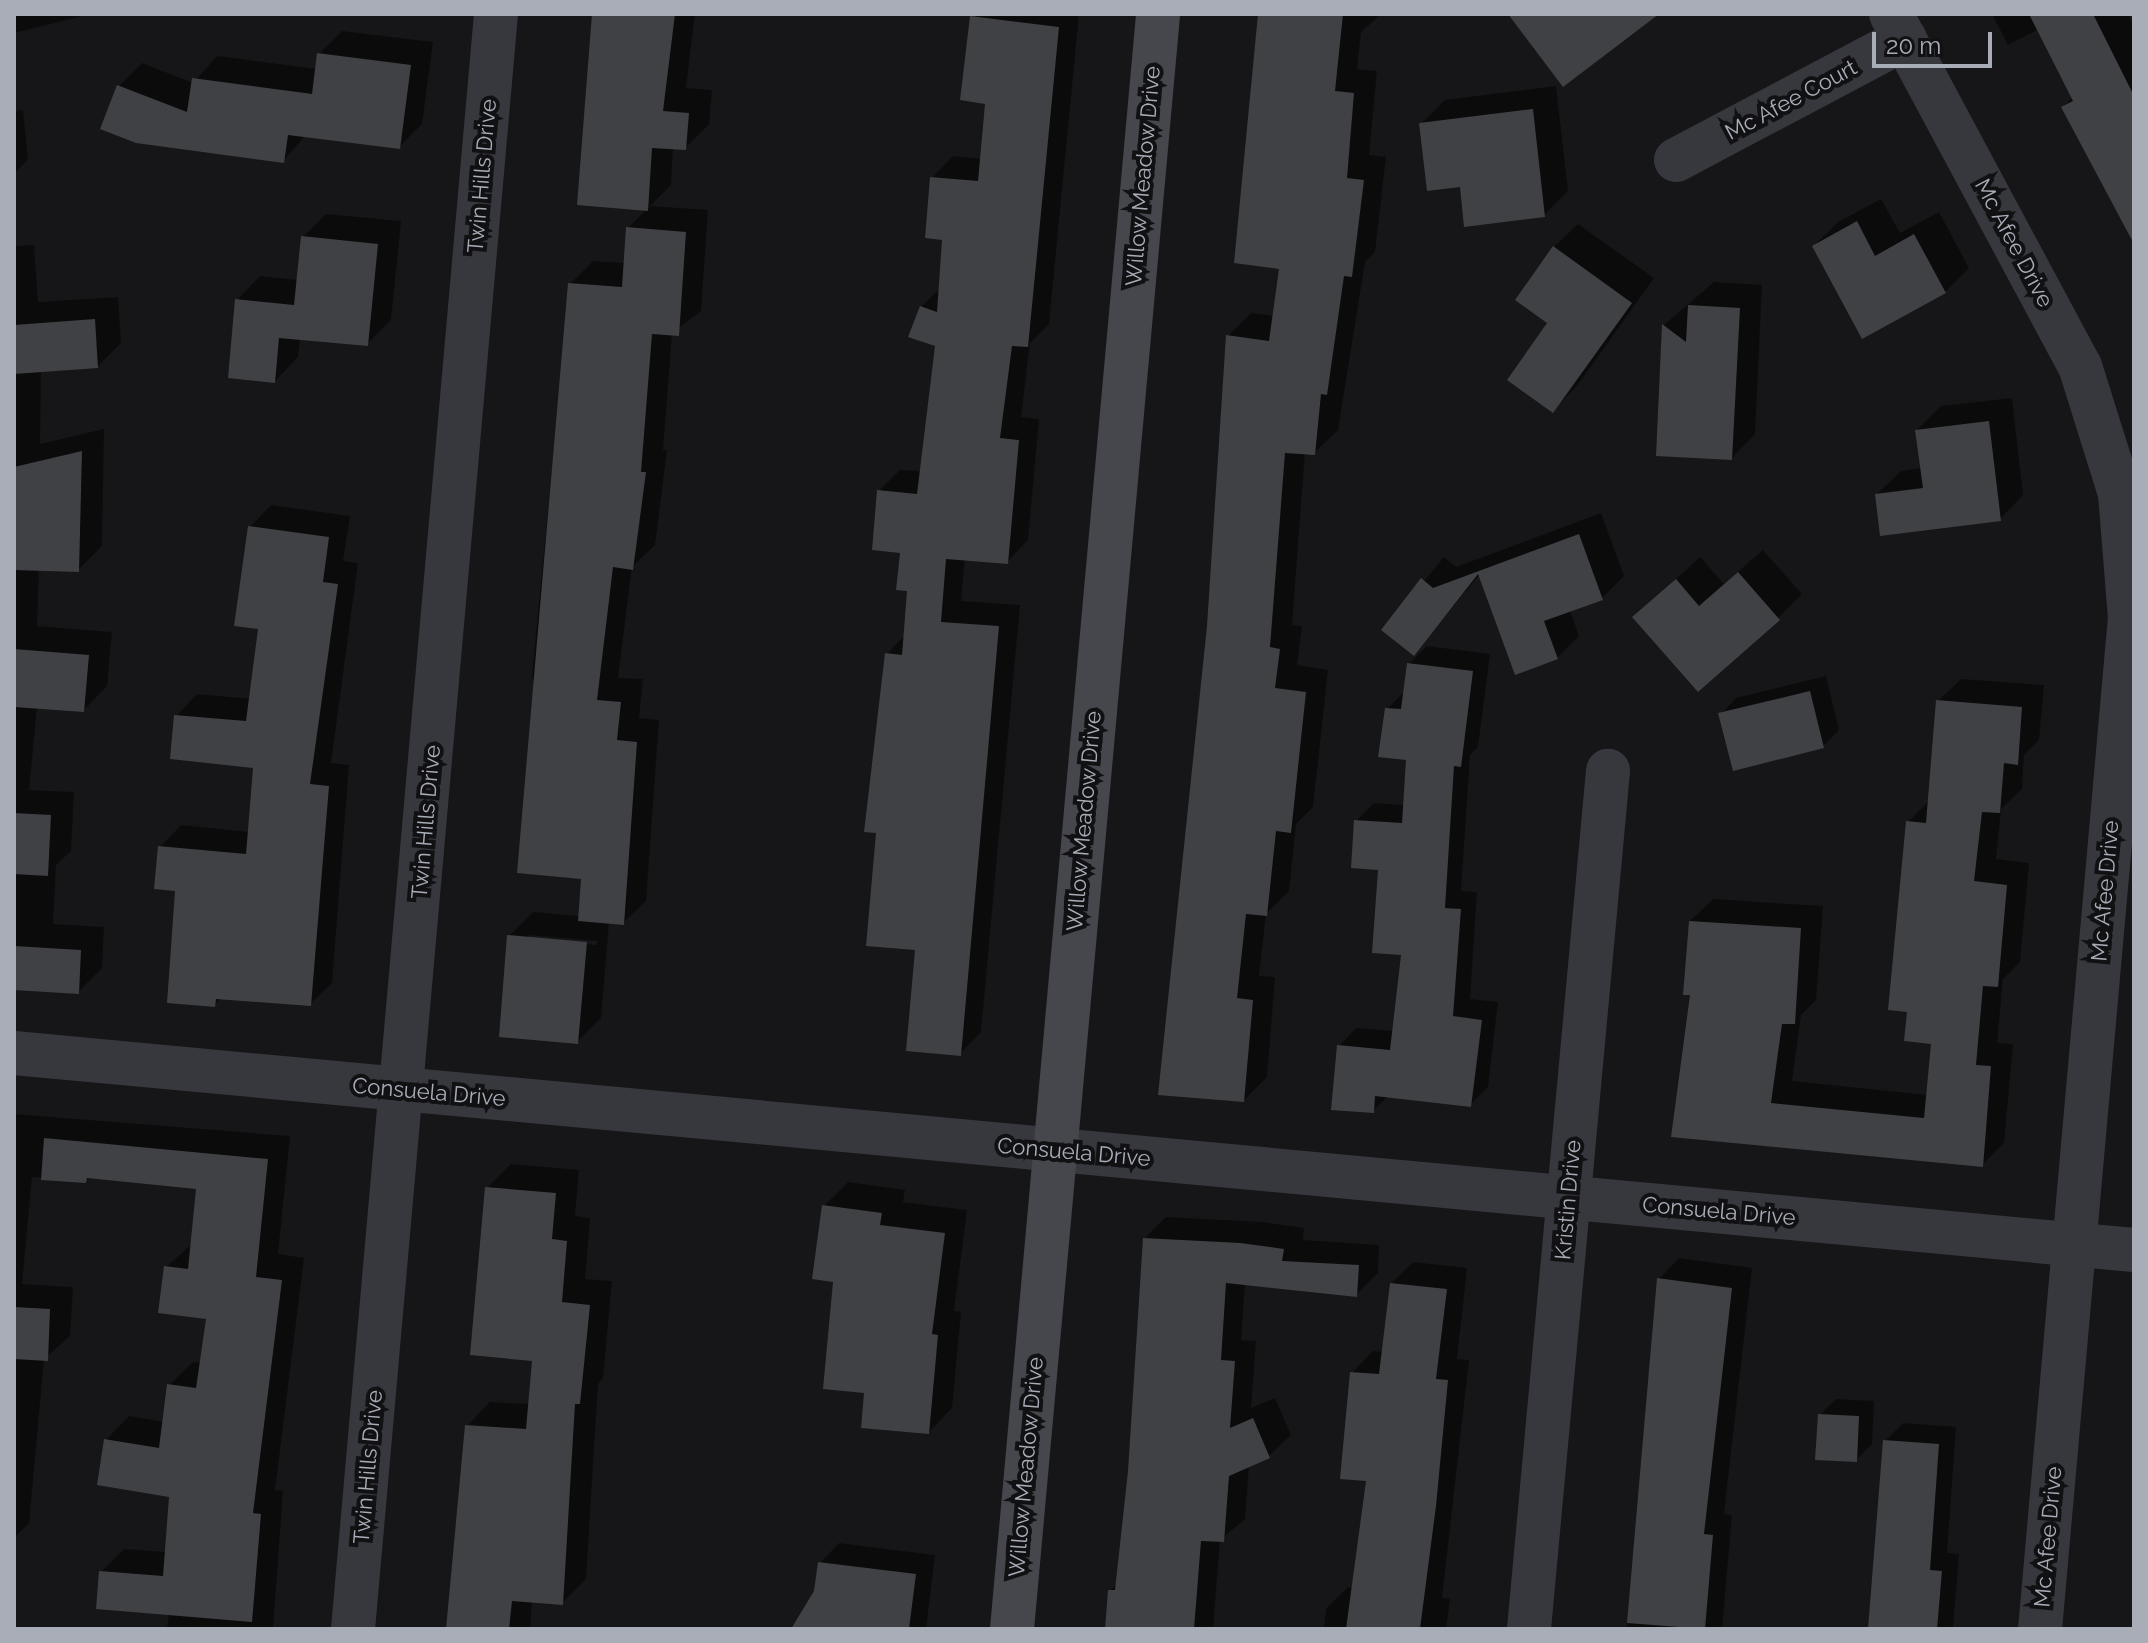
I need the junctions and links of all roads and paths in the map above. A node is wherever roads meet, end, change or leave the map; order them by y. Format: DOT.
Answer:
graph roads {
  1 [pos="496,14"];
  2 [pos="1158,14"];
  3 [pos="1898,27"];
  4 [pos="1676,160"];
  5 [pos="1608,771"];
  6 [pos="14,1053"];
  7 [pos="402,1089"];
  8 [pos="1054,1150"];
  9 [pos="1569,1197"];
  10 [pos="2074,1244"];
  11 [pos="2134,1250"];
  12 [pos="353,1629"];
  13 [pos="1012,1629"];
  14 [pos="1529,1629"];
  15 [pos="2040,1629"];
  1 -- 7 [label="street, Twin Hills Drive"];
  2 -- 8 [label="street, Willow Meadow Drive"];
  3 -- 4 [label="street, Mc Afee Court"];
  3 -- 10 [label="street, Mc Afee Drive"];
  5 -- 9 [label="street, Kristin Drive"];
  6 -- 7 [label="street, Consuela Drive"];
  7 -- 8 [label="street, Consuela Drive"];
  7 -- 12 [label="street, Twin Hills Drive"];
  8 -- 9 [label="street, Consuela Drive"];
  8 -- 13 [label="street, Willow Meadow Drive"];
  9 -- 10 [label="street, Consuela Drive"];
  9 -- 14 [label="street, Kristin Drive"];
  10 -- 11 [label="street, Consuela Drive"];
  10 -- 15 [label="street, Mc Afee Drive"];
}
